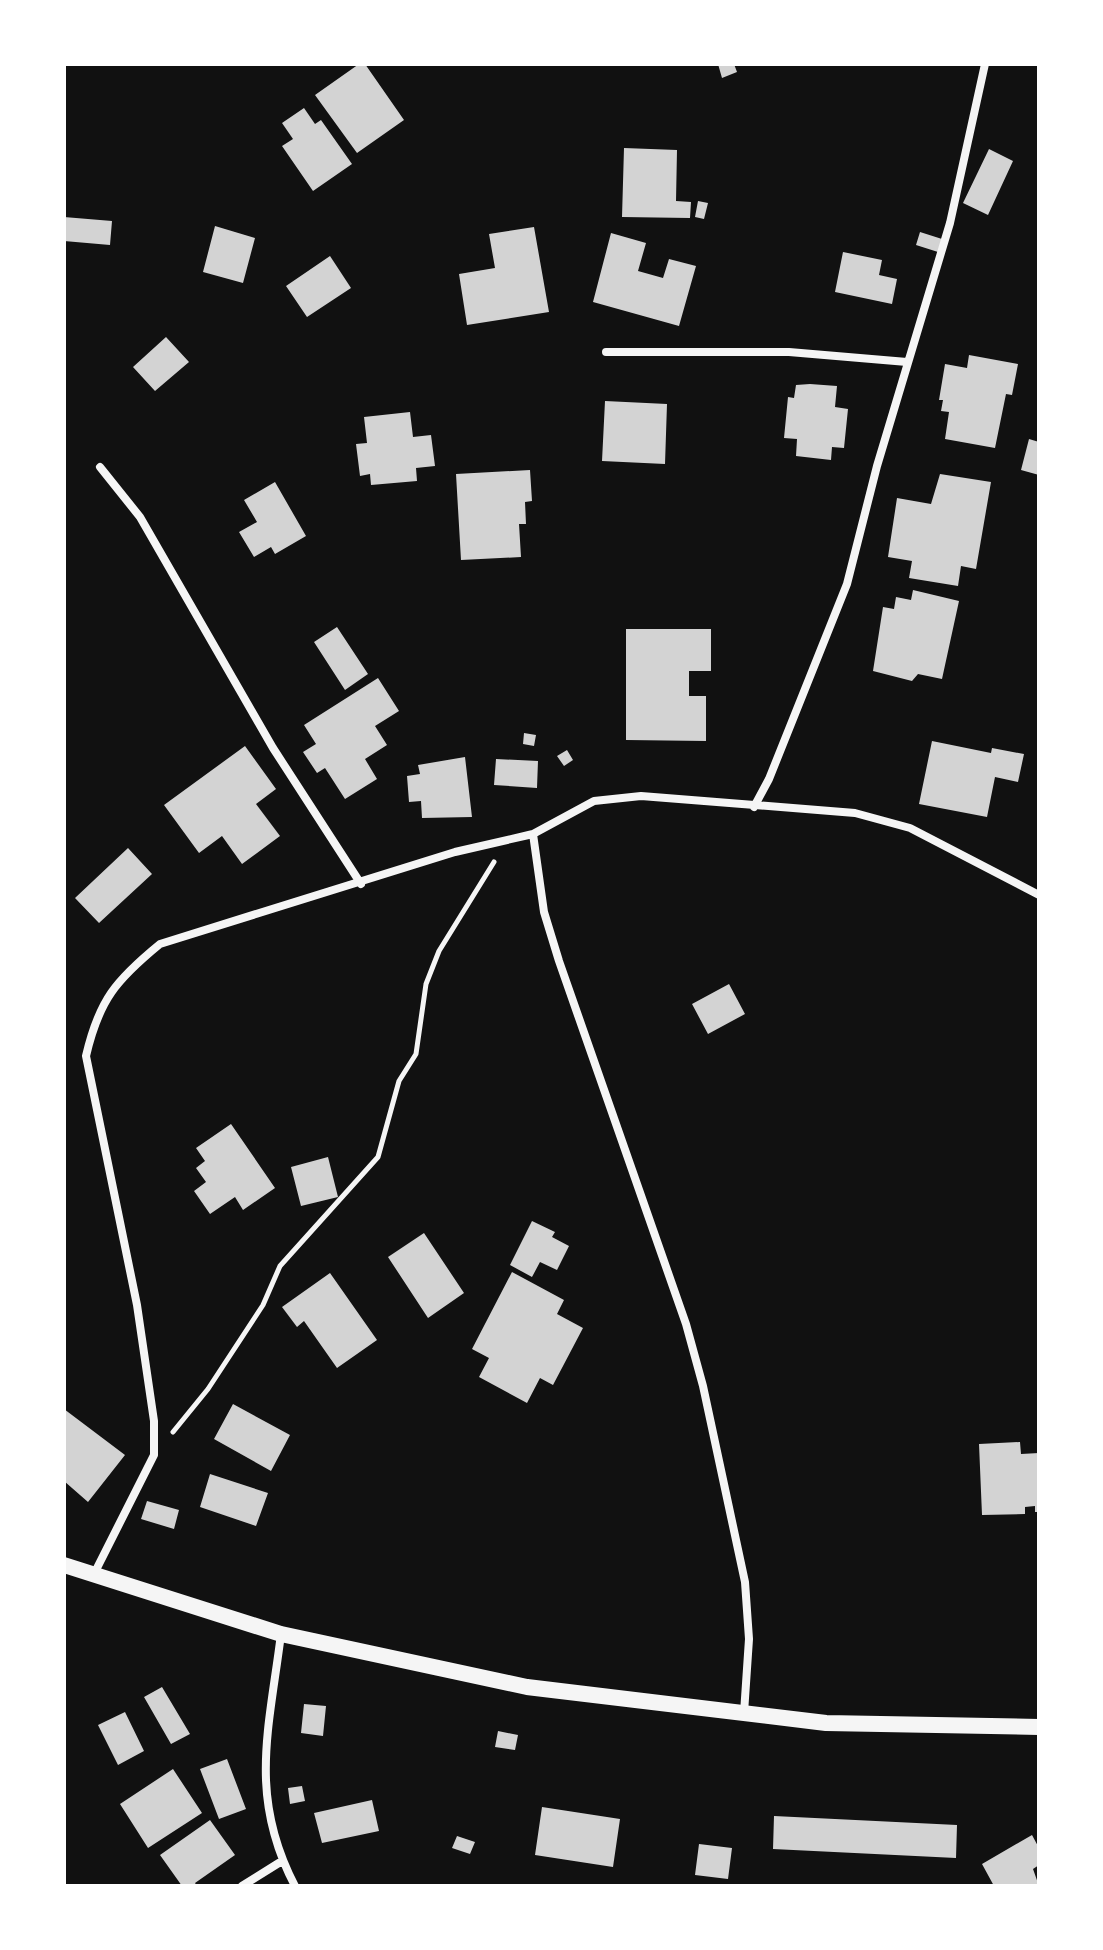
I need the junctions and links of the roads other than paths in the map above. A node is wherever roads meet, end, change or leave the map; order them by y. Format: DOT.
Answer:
graph roads {
  1 [pos="985,64"];
  2 [pos="606,352"];
  3 [pos="907,362"];
  4 [pos="100,467"];
  5 [pos="754,807"];
  6 [pos="533,834"];
  7 [pos="361,884"];
  8 [pos="1039,895"];
  9 [pos="64,1565"];
  10 [pos="95,1572"];
  11 [pos="281,1634"];
  12 [pos="744,1713"];
  13 [pos="1039,1727"];
  14 [pos="282,1861"];
  15 [pos="242,1886"];
  16 [pos="295,1886"];
  1 -- 3 [label="street"];
  2 -- 3 [label="street"];
  3 -- 5 [label="street"];
  4 -- 7 [label="street"];
  5 -- 6 [label="street"];
  5 -- 8 [label="street"];
  6 -- 7 [label="street"];
  6 -- 12 [label="street"];
  7 -- 10 [label="street"];
  9 -- 10 [label="main road"];
  10 -- 11 [label="main road"];
  11 -- 12 [label="main road"];
  11 -- 14 [label="street"];
  12 -- 13 [label="main road"];
  14 -- 15 [label="street"];
  14 -- 16 [label="street"];
}
